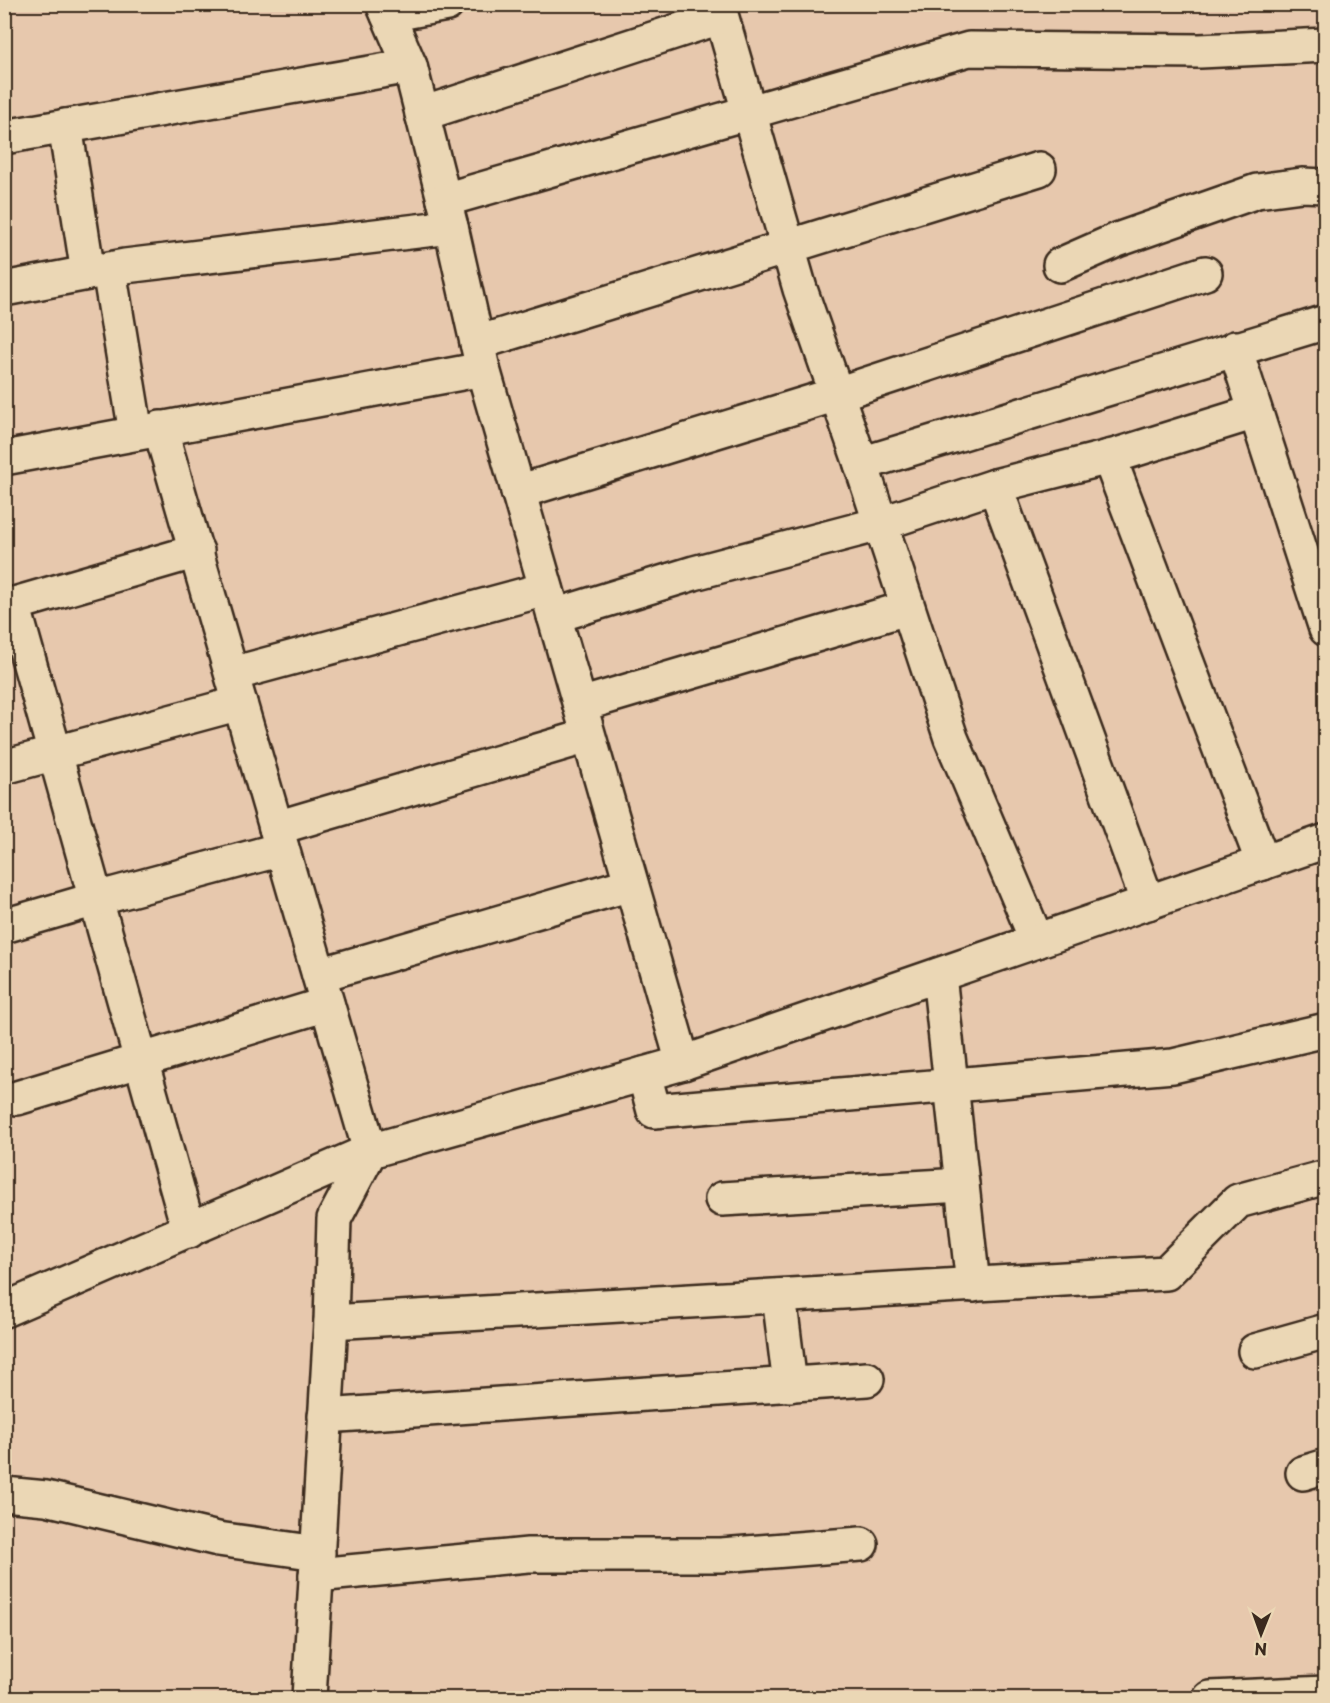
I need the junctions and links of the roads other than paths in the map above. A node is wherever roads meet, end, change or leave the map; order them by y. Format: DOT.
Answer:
graph roads {
  1 [pos="447,4"];
  2 [pos="386,10"];
  3 [pos="719,11"];
  4 [pos="1326,45"];
  5 [pos="410,66"];
  6 [pos="748,113"];
  7 [pos="422,114"];
  8 [pos="65,126"];
  9 [pos="4,137"];
  10 [pos="1039,169"];
  11 [pos="1326,186"];
  12 [pos="447,213"];
  13 [pos="788,247"];
  14 [pos="1060,265"];
  15 [pos="98,271"];
  16 [pos="1205,273"];
  17 [pos="4,289"];
  18 [pos="1326,321"];
  19 [pos="1235,348"];
  20 [pos="480,356"];
  21 [pos="837,394"];
  22 [pos="1255,412"];
  23 [pos="148,430"];
  24 [pos="1109,457"];
  25 [pos="4,458"];
  26 [pos="861,464"];
  27 [pos="995,486"];
  28 [pos="518,492"];
  29 [pos="880,524"];
  30 [pos="196,551"];
  31 [pos="550,603"];
  32 [pos="9,605"];
  33 [pos="907,608"];
  34 [pos="1326,629"];
  35 [pos="236,688"];
  36 [pos="580,705"];
  37 [pos="588,736"];
  38 [pos="55,752"];
  39 [pos="4,767"];
  40 [pos="279,838"];
  41 [pos="1326,841"];
  42 [pos="1263,862"];
  43 [pos="631,885"];
  44 [pos="96,899"];
  45 [pos="1148,903"];
  46 [pos="4,926"];
  47 [pos="1037,941"];
  48 [pos="939,975"];
  49 [pos="323,990"];
  50 [pos="1326,1030"];
  51 [pos="141,1060"];
  52 [pos="683,1063"];
  53 [pos="644,1074"];
  54 [pos="952,1085"];
  55 [pos="17,1098"];
  56 [pos="370,1151"];
  57 [pos="1326,1177"];
  58 [pos="962,1185"];
  59 [pos="722,1199"];
  60 [pos="189,1231"];
  61 [pos="973,1285"];
  62 [pos="779,1296"];
  63 [pos="4,1310"];
  64 [pos="331,1322"];
  65 [pos="1326,1331"];
  66 [pos="1255,1351"];
  67 [pos="867,1379"];
  68 [pos="790,1385"];
  69 [pos="326,1416"];
  70 [pos="4,1494"];
  71 [pos="861,1544"];
  72 [pos="317,1564"];
  73 [pos="1326,1693"];
  74 [pos="1255,1697"];
  75 [pos="309,1698"];
  76 [pos="1210,1698"];
  1 -- 2 [label="street"];
  2 -- 5 [label="street"];
  3 -- 6 [label="street"];
  3 -- 7 [label="street"];
  4 -- 6 [label="street"];
  5 -- 7 [label="street"];
  5 -- 8 [label="street"];
  6 -- 12 [label="street"];
  6 -- 13 [label="street"];
  7 -- 12 [label="street"];
  8 -- 9 [label="street"];
  8 -- 15 [label="street"];
  10 -- 13 [label="street"];
  11 -- 14 [label="street"];
  12 -- 15 [label="street"];
  12 -- 20 [label="street"];
  13 -- 20 [label="street"];
  13 -- 21 [label="street"];
  15 -- 17 [label="street"];
  15 -- 23 [label="street"];
  16 -- 21 [label="street"];
  18 -- 19 [label="street"];
  19 -- 22 [label="street"];
  19 -- 26 [label="street"];
  20 -- 23 [label="street"];
  20 -- 28 [label="street"];
  21 -- 26 [label="street"];
  21 -- 28 [label="street"];
  22 -- 24 [label="street"];
  22 -- 34 [label="street"];
  23 -- 25 [label="street"];
  23 -- 30 [label="street"];
  24 -- 27 [label="street"];
  24 -- 42 [label="street"];
  26 -- 29 [label="street"];
  27 -- 29 [label="street"];
  27 -- 45 [label="street"];
  28 -- 31 [label="street"];
  29 -- 31 [label="street"];
  29 -- 33 [label="street"];
  30 -- 32 [label="street"];
  30 -- 35 [label="street"];
  31 -- 35 [label="street"];
  31 -- 36 [label="street"];
  32 -- 38 [label="street"];
  33 -- 36 [label="street"];
  33 -- 47 [label="street"];
  35 -- 38 [label="street"];
  35 -- 40 [label="street"];
  36 -- 37 [label="street"];
  37 -- 40 [label="street"];
  37 -- 43 [label="street"];
  38 -- 39 [label="street"];
  38 -- 44 [label="street"];
  40 -- 44 [label="street"];
  40 -- 49 [label="street"];
  41 -- 42 [label="street"];
  42 -- 45 [label="street"];
  43 -- 49 [label="street"];
  43 -- 52 [label="street"];
  44 -- 46 [label="street"];
  44 -- 51 [label="street"];
  45 -- 47 [label="street"];
  47 -- 48 [label="street"];
  48 -- 52 [label="street"];
  48 -- 54 [label="street"];
  49 -- 51 [label="street"];
  49 -- 56 [label="street"];
  50 -- 54 [label="street"];
  51 -- 55 [label="street"];
  51 -- 60 [label="street"];
  52 -- 53 [label="street"];
  53 -- 54 [label="street"];
  53 -- 56 [label="street"];
  54 -- 58 [label="street"];
  56 -- 60 [label="street"];
  56 -- 64 [label="street"];
  57 -- 61 [label="street"];
  58 -- 59 [label="street"];
  58 -- 61 [label="street"];
  60 -- 63 [label="street"];
  61 -- 62 [label="street"];
  62 -- 64 [label="street"];
  62 -- 68 [label="street"];
  64 -- 69 [label="street"];
  65 -- 66 [label="street"];
  67 -- 68 [label="street"];
  68 -- 69 [label="street"];
  69 -- 72 [label="street"];
  70 -- 72 [label="street"];
  71 -- 72 [label="street"];
  72 -- 75 [label="street"];
  73 -- 74 [label="street"];
  74 -- 76 [label="street"];
}
